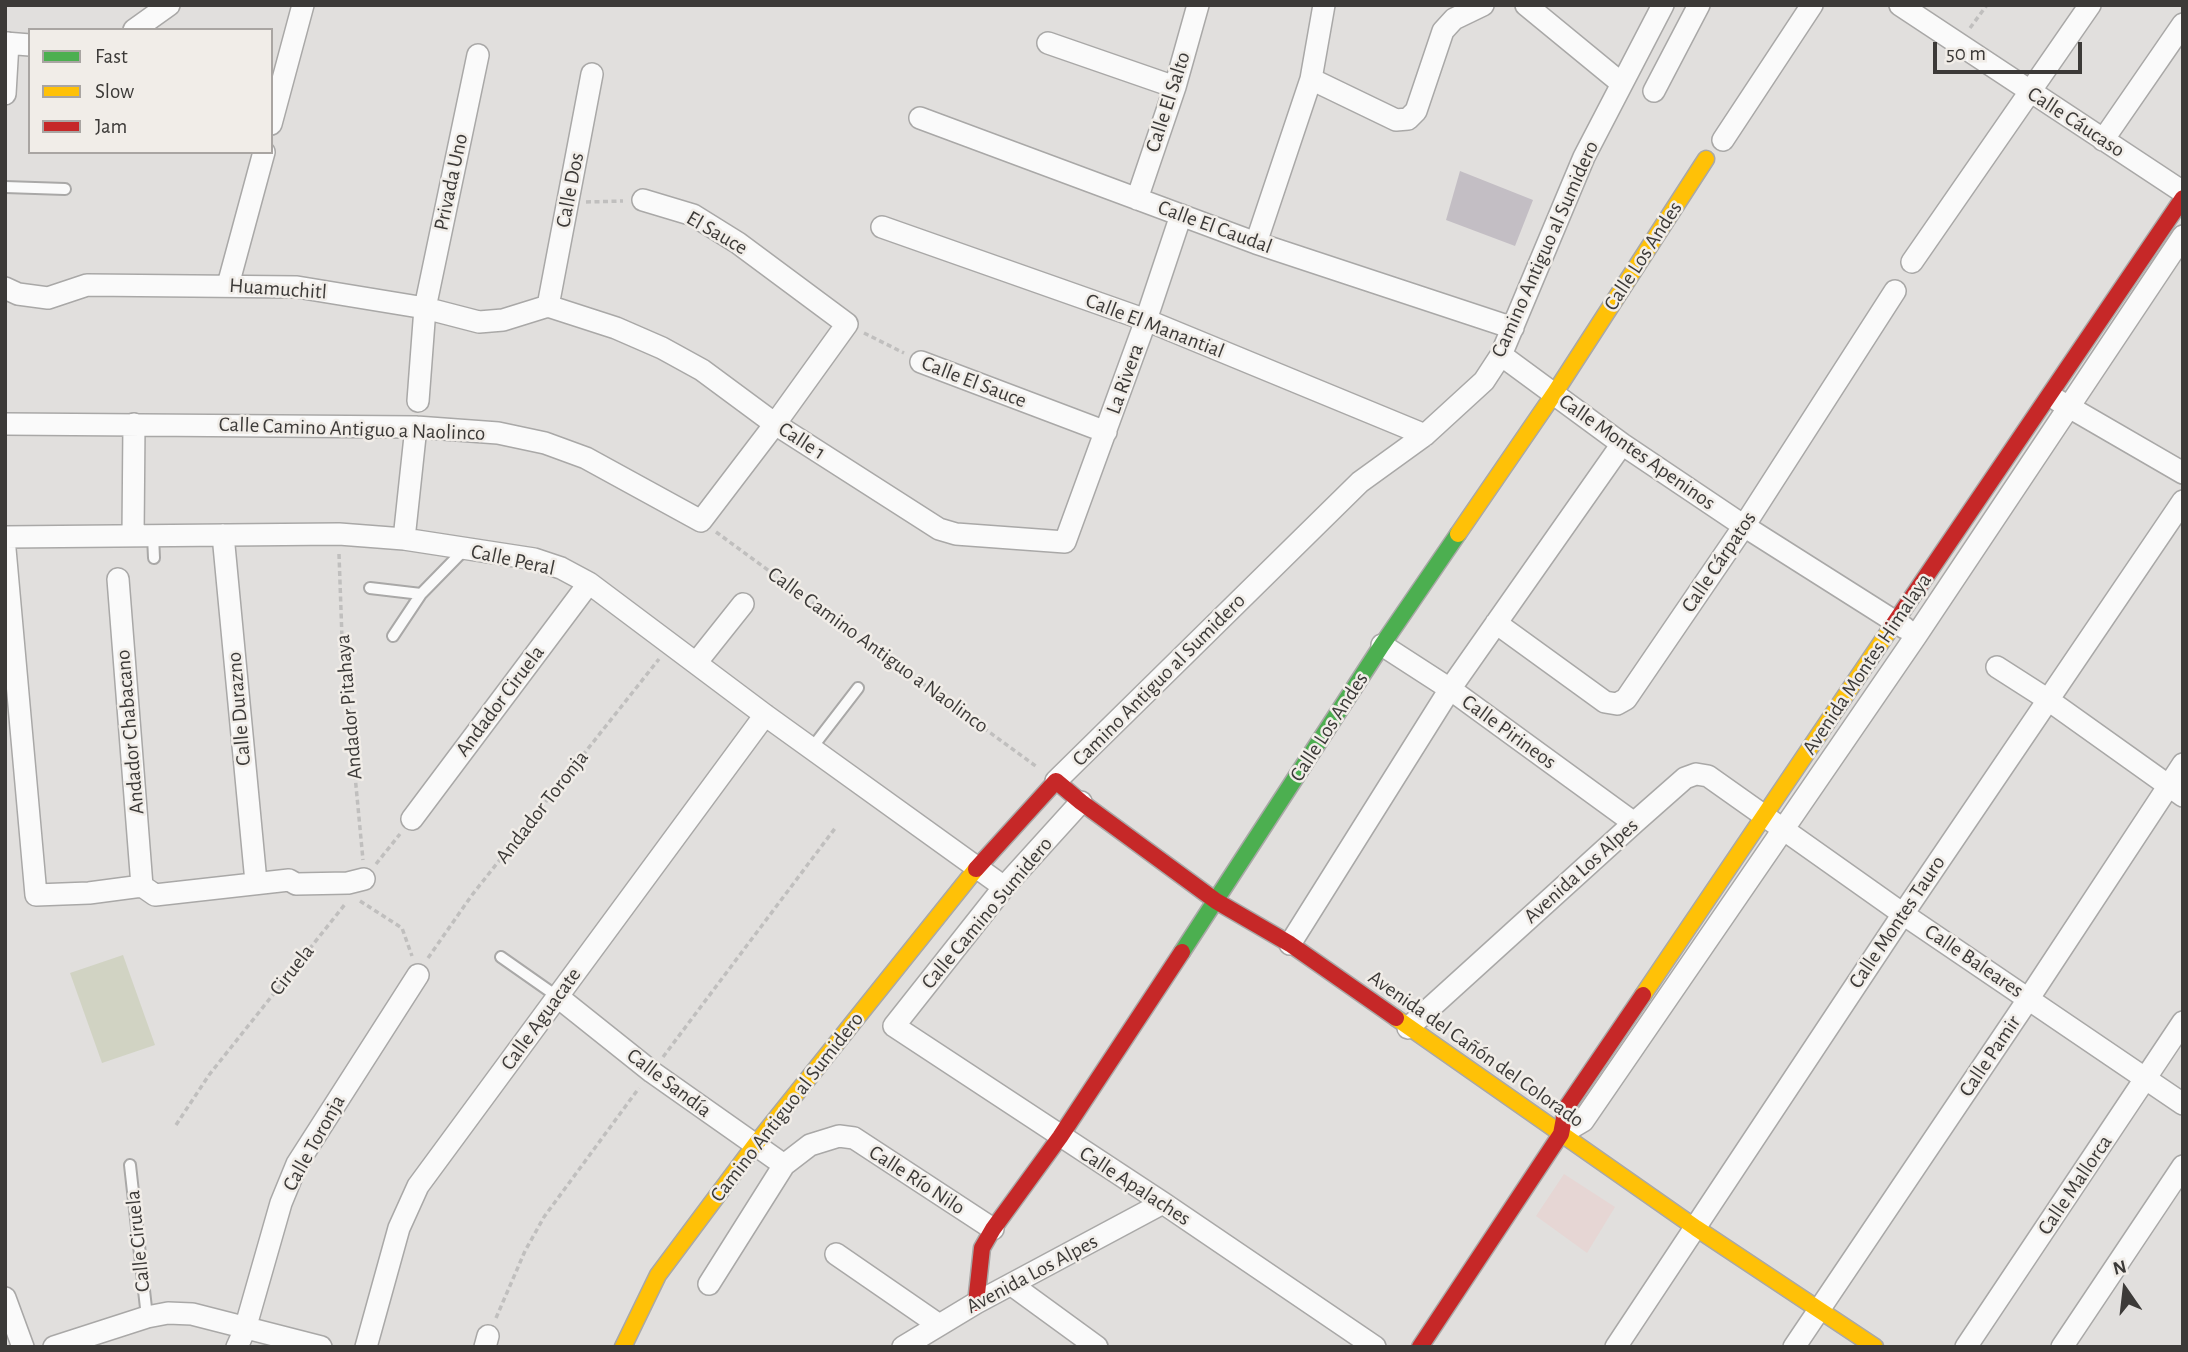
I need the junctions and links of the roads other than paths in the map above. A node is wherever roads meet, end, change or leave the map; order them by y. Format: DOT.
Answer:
graph roads {
  1 [pos="169,5"];
  2 [pos="303,5"];
  3 [pos="1198,5"];
  4 [pos="1324,5"];
  5 [pos="1483,5"];
  6 [pos="1526,5"];
  7 [pos="1663,5"];
  8 [pos="1699,5"];
  9 [pos="1812,5"];
  10 [pos="1900,5"];
  11 [pos="2090,5"];
  12 [pos="2183,24"];
  13 [pos="137,28"];
  14 [pos="7,43"];
  15 [pos="1048,43"];
  16 [pos="28,45"];
  17 [pos="478,55"];
  18 [pos="592,74"];
  19 [pos="1311,79"];
  20 [pos="1621,82"];
  21 [pos="1175,87"];
  22 [pos="1654,91"];
  23 [pos="2030,92"];
  24 [pos="5,94"];
  25 [pos="273,117"];
  26 [pos="920,118"];
  27 [pos="1723,139"];
  28 [pos="2103,140"];
  29 [pos="263,154"];
  30 [pos="1706,159"];
  31 [pos="5,187"];
  32 [pos="65,189"];
  33 [pos="2183,192"];
  34 [pos="2183,198"];
  35 [pos="1137,199"];
  36 [pos="643,200"];
  37 [pos="1181,215"];
  38 [pos="882,228"];
  39 [pos="2183,236"];
  40 [pos="1256,243"];
  41 [pos="1912,262"];
  42 [pos="228,285"];
  43 [pos="5,288"];
  44 [pos="1895,291"];
  45 [pos="548,306"];
  46 [pos="425,308"];
  47 [pos="1146,320"];
  48 [pos="1513,328"];
  49 [pos="1502,355"];
  50 [pos="921,362"];
  51 [pos="2067,366"];
  52 [pos="2088,380"];
  53 [pos="1554,394"];
  54 [pos="2049,395"];
  55 [pos="418,401"];
  56 [pos="2069,408"];
  57 [pos="5,424"];
  58 [pos="775,424"];
  59 [pos="134,425"];
  60 [pos="416,427"];
  61 [pos="1106,432"];
  62 [pos="1425,435"];
  63 [pos="1622,444"];
  64 [pos="2183,473"];
  65 [pos="2183,501"];
  66 [pos="1744,526"];
  67 [pos="223,535"];
  68 [pos="143,536"];
  69 [pos="5,537"];
  70 [pos="404,539"];
  71 [pos="1065,542"];
  72 [pos="5,549"];
  73 [pos="465,549"];
  74 [pos="153,558"];
  75 [pos="118,579"];
  76 [pos="589,583"];
  77 [pos="370,587"];
  78 [pos="421,594"];
  79 [pos="743,604"];
  80 [pos="1894,622"];
  81 [pos="1496,623"];
  82 [pos="393,636"];
  83 [pos="1916,636"];
  84 [pos="1382,645"];
  85 [pos="696,663"];
  86 [pos="1997,667"];
  87 [pos="858,688"];
  88 [pos="1450,689"];
  89 [pos="2047,699"];
  90 [pos="765,715"];
  91 [pos="811,749"];
  92 [pos="2183,764"];
  93 [pos="1056,781"];
  94 [pos="2175,791"];
  95 [pos="1081,802"];
  96 [pos="1765,818"];
  97 [pos="412,819"];
  98 [pos="1634,822"];
  99 [pos="1784,831"];
  100 [pos="976,869"];
  101 [pos="256,882"];
  102 [pos="142,886"];
  103 [pos="358,887"];
  104 [pos="1003,887"];
  105 [pos="1216,901"];
  106 [pos="1903,914"];
  107 [pos="1290,944"];
  108 [pos="501,957"];
  109 [pos="418,975"];
  110 [pos="558,997"];
  111 [pos="2029,998"];
  112 [pos="2183,1022"];
  113 [pos="894,1026"];
  114 [pos="1408,1028"];
  115 [pos="2145,1080"];
  116 [pos="2183,1104"];
  117 [pos="1561,1134"];
  118 [pos="1060,1137"];
  119 [pos="755,1145"];
  120 [pos="130,1165"];
  121 [pos="784,1165"];
  122 [pos="2183,1166"];
  123 [pos="1163,1203"];
  124 [pos="1696,1228"];
  125 [pos="993,1229"];
  126 [pos="836,1254"];
  127 [pos="709,1284"];
  128 [pos="1012,1285"];
  129 [pos="5,1298"];
  130 [pos="976,1303"];
  131 [pos="1819,1310"];
  132 [pos="147,1317"];
  133 [pos="939,1325"];
  134 [pos="241,1338"];
  135 [pos="23,1347"];
  136 [pos="54,1347"];
  137 [pos="321,1347"];
  138 [pos="366,1347"];
  139 [pos="623,1347"];
  140 [pos="903,1347"];
  141 [pos="1097,1347"];
  142 [pos="1375,1347"];
  143 [pos="1420,1347"];
  144 [pos="1616,1347"];
  145 [pos="1794,1347"];
  146 [pos="1875,1347"];
  147 [pos="1966,1347"];
  148 [pos="2062,1347"];
  1 -- 13 [label="street"];
  2 -- 25 [label="street"];
  3 -- 21 [label="street, Calle El Salto"];
  4 -- 19 [label="street"];
  5 -- 19 [label="street"];
  6 -- 20 [label="street"];
  7 -- 20 [label="street, Camino Antiguo al Sumidero"];
  8 -- 22 [label="street"];
  9 -- 27 [label="street"];
  10 -- 23 [label="street, Calle Cáucaso"];
  11 -- 23 [label="street"];
  12 -- 28 [label="street"];
  14 -- 16 [label="street"];
  14 -- 24 [label="street"];
  15 -- 21 [label="street"];
  17 -- 46 [label="street, Privada Uno"];
  18 -- 45 [label="street, Calle Dos"];
  19 -- 40 [label="street"];
  20 -- 48 [label="street, Camino Antiguo al Sumidero"];
  21 -- 35 [label="street, Calle El Salto"];
  23 -- 28 [label="street, Calle Cáucaso"];
  23 -- 41 [label="street"];
  26 -- 35 [label="street, Calle El Caudal"];
  28 -- 33 [label="street, Calle Cáucaso"];
  29 -- 42 [label="street"];
  30 -- 53 [label="street, Calle Los Andes"];
  31 -- 32 [label="lane"];
  34 -- 51 [label="street, Avenida Montes Himalaya"];
  35 -- 37 [label="street, Calle El Caudal"];
  36 -- 58 [label="street, El Sauce"];
  37 -- 40 [label="street, Calle El Caudal"];
  37 -- 47 [label="street, La Rivera"];
  38 -- 47 [label="street, Calle El Manantial"];
  39 -- 52 [label="street, Avenida Montes Himalaya"];
  40 -- 48 [label="street, Calle El Caudal"];
  42 -- 43 [label="street, Huamuchitl"];
  42 -- 46 [label="street, Huamuchitl"];
  44 -- 66 [label="street, Calle Cárpatos"];
  45 -- 46 [label="street, Huamuchitl"];
  45 -- 58 [label="street, Calle 1"];
  46 -- 55 [label="street, Privada Uno"];
  47 -- 61 [label="street, La Rivera"];
  47 -- 62 [label="street, Calle El Manantial"];
  48 -- 49 [label="street, Camino Antiguo al Sumidero"];
  49 -- 53 [label="street, Calle Montes Apeninos"];
  49 -- 62 [label="street, Camino Antiguo al Sumidero"];
  50 -- 61 [label="street, Calle El Sauce"];
  51 -- 52 [label="street"];
  51 -- 54 [label="street, Avenida Montes Himalaya"];
  52 -- 56 [label="street, Avenida Montes Himalaya"];
  53 -- 63 [label="street, Calle Montes Apeninos"];
  53 -- 84 [label="street, Calle Los Andes"];
  54 -- 56 [label="street"];
  54 -- 80 [label="street, Avenida Montes Himalaya"];
  56 -- 64 [label="street"];
  56 -- 83 [label="street, Avenida Montes Himalaya"];
  57 -- 59 [label="street, Calle Camino Antiguo a Naolinco"];
  58 -- 60 [label="street, Calle Camino Antiguo a Naolinco"];
  58 -- 71 [label="street, Calle 1"];
  59 -- 60 [label="street, Calle Camino Antiguo a Naolinco"];
  59 -- 68 [label="street"];
  60 -- 70 [label="street"];
  61 -- 71 [label="street, La Rivera"];
  62 -- 93 [label="street, Camino Antiguo al Sumidero"];
  63 -- 66 [label="street, Calle Montes Apeninos"];
  63 -- 81 [label="street"];
  65 -- 89 [label="street, Calle Montes Tauro"];
  66 -- 80 [label="street, Calle Montes Apeninos"];
  66 -- 81 [label="street, Calle Cárpatos"];
  67 -- 68 [label="street, Calle Peral"];
  67 -- 70 [label="street, Calle Peral"];
  67 -- 101 [label="street, Calle Durazno"];
  68 -- 69 [label="street, Calle Peral"];
  68 -- 74 [label="lane"];
  70 -- 73 [label="street, Calle Peral"];
  72 -- 102 [label="street"];
  73 -- 76 [label="street, Calle Peral"];
  73 -- 78 [label="lane"];
  75 -- 102 [label="street, Andador Chabacano"];
  76 -- 85 [label="street, Calle Peral"];
  76 -- 97 [label="street, Andador Ciruela"];
  77 -- 78 [label="lane"];
  78 -- 82 [label="lane"];
  79 -- 85 [label="street"];
  80 -- 83 [label="street, Calle Montes Apeninos"];
  80 -- 96 [label="street, Avenida Montes Himalaya"];
  81 -- 88 [label="street"];
  83 -- 99 [label="street, Avenida Montes Himalaya"];
  84 -- 88 [label="street, Calle Pirineos"];
  84 -- 105 [label="street, Calle Los Andes"];
  85 -- 90 [label="street, Calle Peral"];
  86 -- 89 [label="street"];
  87 -- 91 [label="lane"];
  88 -- 98 [label="street, Calle Pirineos"];
  88 -- 107 [label="street"];
  89 -- 94 [label="street"];
  89 -- 106 [label="street, Calle Montes Tauro"];
  90 -- 91 [label="street, Calle Peral"];
  90 -- 110 [label="street, Calle Aguacate"];
  91 -- 100 [label="street, Calle Peral"];
  92 -- 94 [label="street, Calle Pamir"];
  93 -- 95 [label="street, Avenida del Cañón del Colorado"];
  93 -- 100 [label="street, Camino Antiguo al Sumidero"];
  94 -- 111 [label="street, Calle Pamir"];
  95 -- 104 [label="street, Calle Camino Sumidero"];
  95 -- 105 [label="street, Avenida del Cañón del Colorado"];
  96 -- 98 [label="street, Avenida Los Alpes"];
  96 -- 99 [label="street, Calle Baleares"];
  96 -- 117 [label="street, Avenida Montes Himalaya"];
  98 -- 114 [label="street, Avenida Los Alpes"];
  99 -- 106 [label="street, Calle Baleares"];
  99 -- 117 [label="street, Avenida Montes Himalaya"];
  100 -- 104 [label="street, Calle Peral"];
  100 -- 119 [label="street, Camino Antiguo al Sumidero"];
  101 -- 102 [label="street"];
  101 -- 103 [label="street"];
  104 -- 113 [label="street, Calle Camino Sumidero"];
  105 -- 107 [label="street, Avenida del Cañón del Colorado"];
  105 -- 118 [label="street, Calle Los Andes"];
  106 -- 111 [label="street, Calle Baleares"];
  106 -- 124 [label="street, Calle Montes Tauro"];
  107 -- 114 [label="street, Avenida del Cañón del Colorado"];
  108 -- 110 [label="lane"];
  109 -- 134 [label="street, Calle Toronja"];
  110 -- 119 [label="street, Calle Sandía"];
  110 -- 138 [label="street, Calle Aguacate"];
  111 -- 115 [label="street, Calle Baleares"];
  111 -- 131 [label="street, Calle Pamir"];
  112 -- 115 [label="street, Calle Mallorca"];
  113 -- 118 [label="street, Calle Apalaches"];
  114 -- 117 [label="street, Avenida del Cañón del Colorado"];
  115 -- 116 [label="street, Calle Baleares"];
  115 -- 147 [label="street, Calle Mallorca"];
  117 -- 124 [label="street, Avenida del Cañón del Colorado"];
  117 -- 143 [label="street, Avenida Montes Himalaya"];
  118 -- 123 [label="street, Calle Apalaches"];
  118 -- 125 [label="street, Calle Los Andes"];
  119 -- 121 [label="street, Calle Sandía"];
  119 -- 139 [label="street, Camino Antiguo al Sumidero"];
  120 -- 132 [label="lane, Calle Ciruela"];
  121 -- 125 [label="street, Calle Río Nilo"];
  121 -- 127 [label="street"];
  122 -- 148 [label="street"];
  123 -- 128 [label="street, Avenida Los Alpes"];
  123 -- 142 [label="street, Calle Apalaches"];
  124 -- 131 [label="street, Avenida del Cañón del Colorado"];
  124 -- 144 [label="street, Calle Montes Tauro"];
  125 -- 130 [label="street, Calle Los Andes"];
  126 -- 133 [label="street"];
  128 -- 130 [label="street, Avenida Los Alpes"];
  128 -- 141 [label="street"];
  129 -- 135 [label="street"];
  130 -- 133 [label="street, Avenida Los Alpes"];
  131 -- 145 [label="street, Calle Pamir"];
  131 -- 146 [label="street, Avenida del Cañón del Colorado"];
  132 -- 134 [label="street"];
  132 -- 136 [label="street"];
  133 -- 140 [label="street, Avenida Los Alpes"];
  134 -- 137 [label="street"];
}
